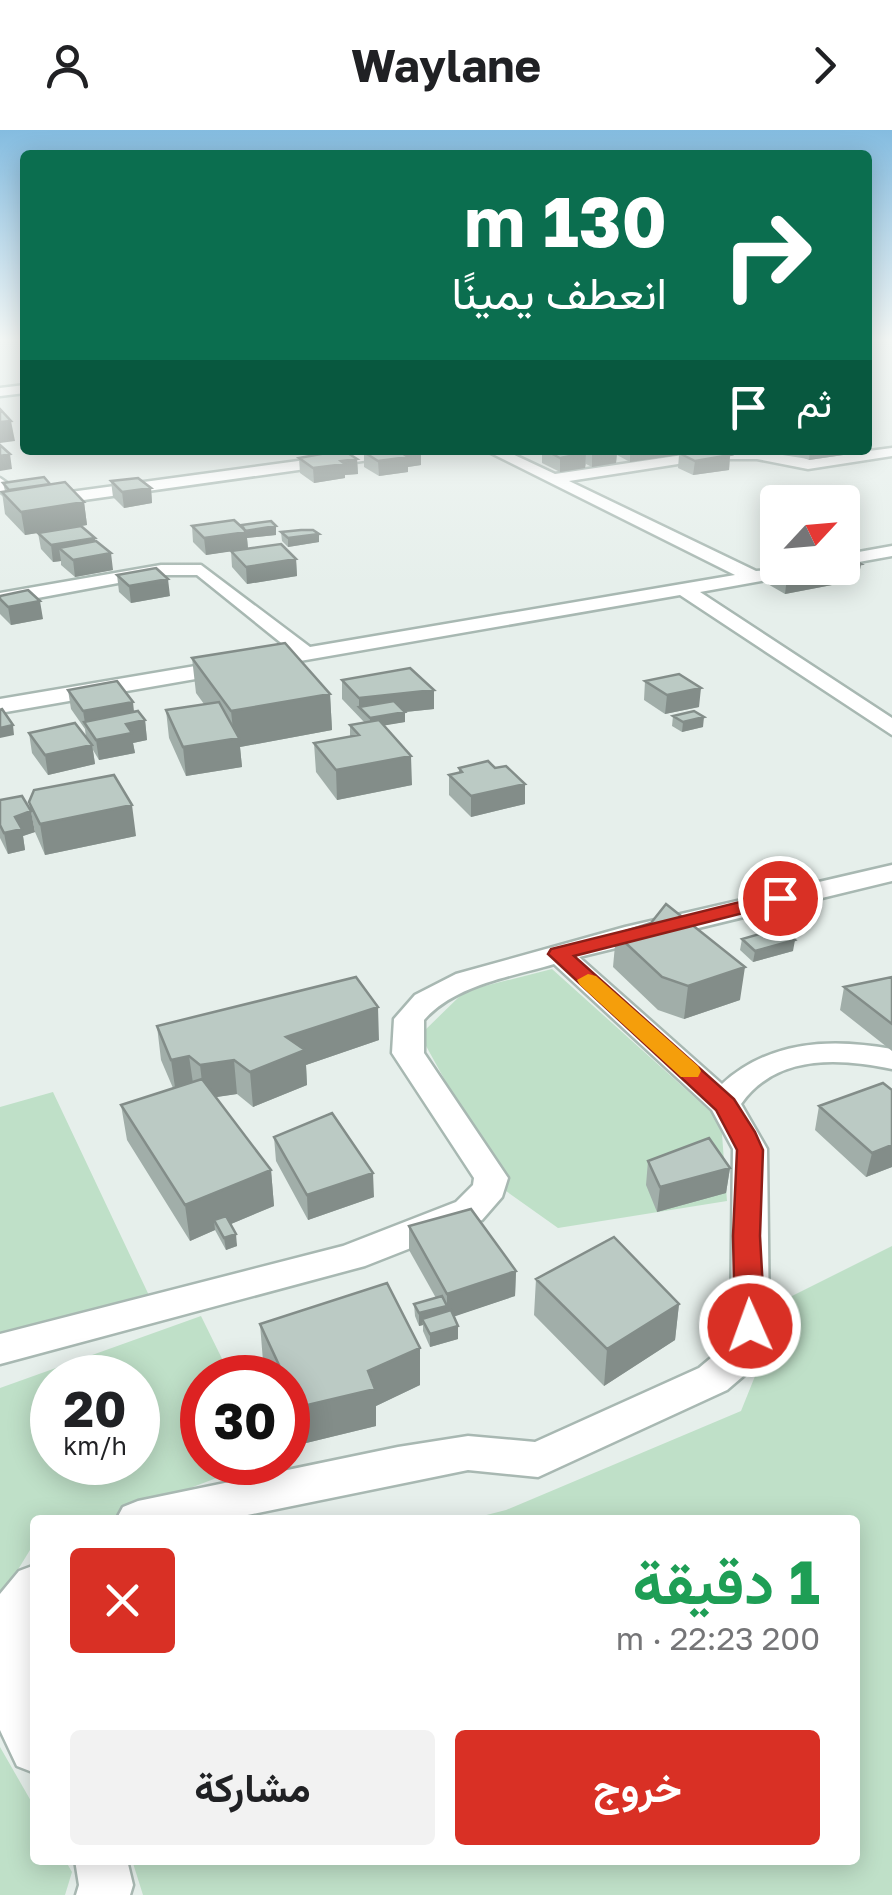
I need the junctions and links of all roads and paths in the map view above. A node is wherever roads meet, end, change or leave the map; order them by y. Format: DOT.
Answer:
graph roads {
  1 [pos="379,455"];
  2 [pos="502,455"];
  3 [pos="710,455"];
  4 [pos="710,455"];
  5 [pos="756,455"];
  6 [pos="756,455"];
  7 [pos="871,455"];
  8 [pos="555,480"];
  9 [pos="0,483"];
  10 [pos="892,551"];
  11 [pos="860,557"];
  12 [pos="760,576"];
  13 [pos="754,577"];
  14 [pos="685,590"];
  15 [pos="0,600"];
  16 [pos="307,654"];
  17 [pos="0,706"];
  18 [pos="892,728"];
  19 [pos="892,873"];
  20 [pos="558,954"];
  21 [pos="892,1059"];
  22 [pos="725,1104"];
  23 [pos="0,1349"];
  24 [pos="162,1515"];
  25 [pos="30,1592"];
  26 [pos="30,1742"];
  27 [pos="101,1865"];
  28 [pos="103,1895"];
  1 -- 9 [label="street"];
  2 -- 8 [label="street"];
  3 -- 8 [label="street"];
  4 -- 5 [label="street"];
  6 -- 7 [label="street"];
  8 -- 13 [label="street"];
  10 -- 11 [label="street"];
  12 -- 13 [label="street"];
  13 -- 14 [label="street"];
  14 -- 16 [label="street"];
  14 -- 18 [label="street"];
  15 -- 16 [label="street"];
  16 -- 17 [label="street"];
  19 -- 20 [label="street"];
  20 -- 22 [label="street"];
  20 -- 23 [label="street"];
  21 -- 22 [label="street"];
  22 -- 24 [label="street"];
  25 -- 26 [label="street"];
  27 -- 28 [label="street"];
}
